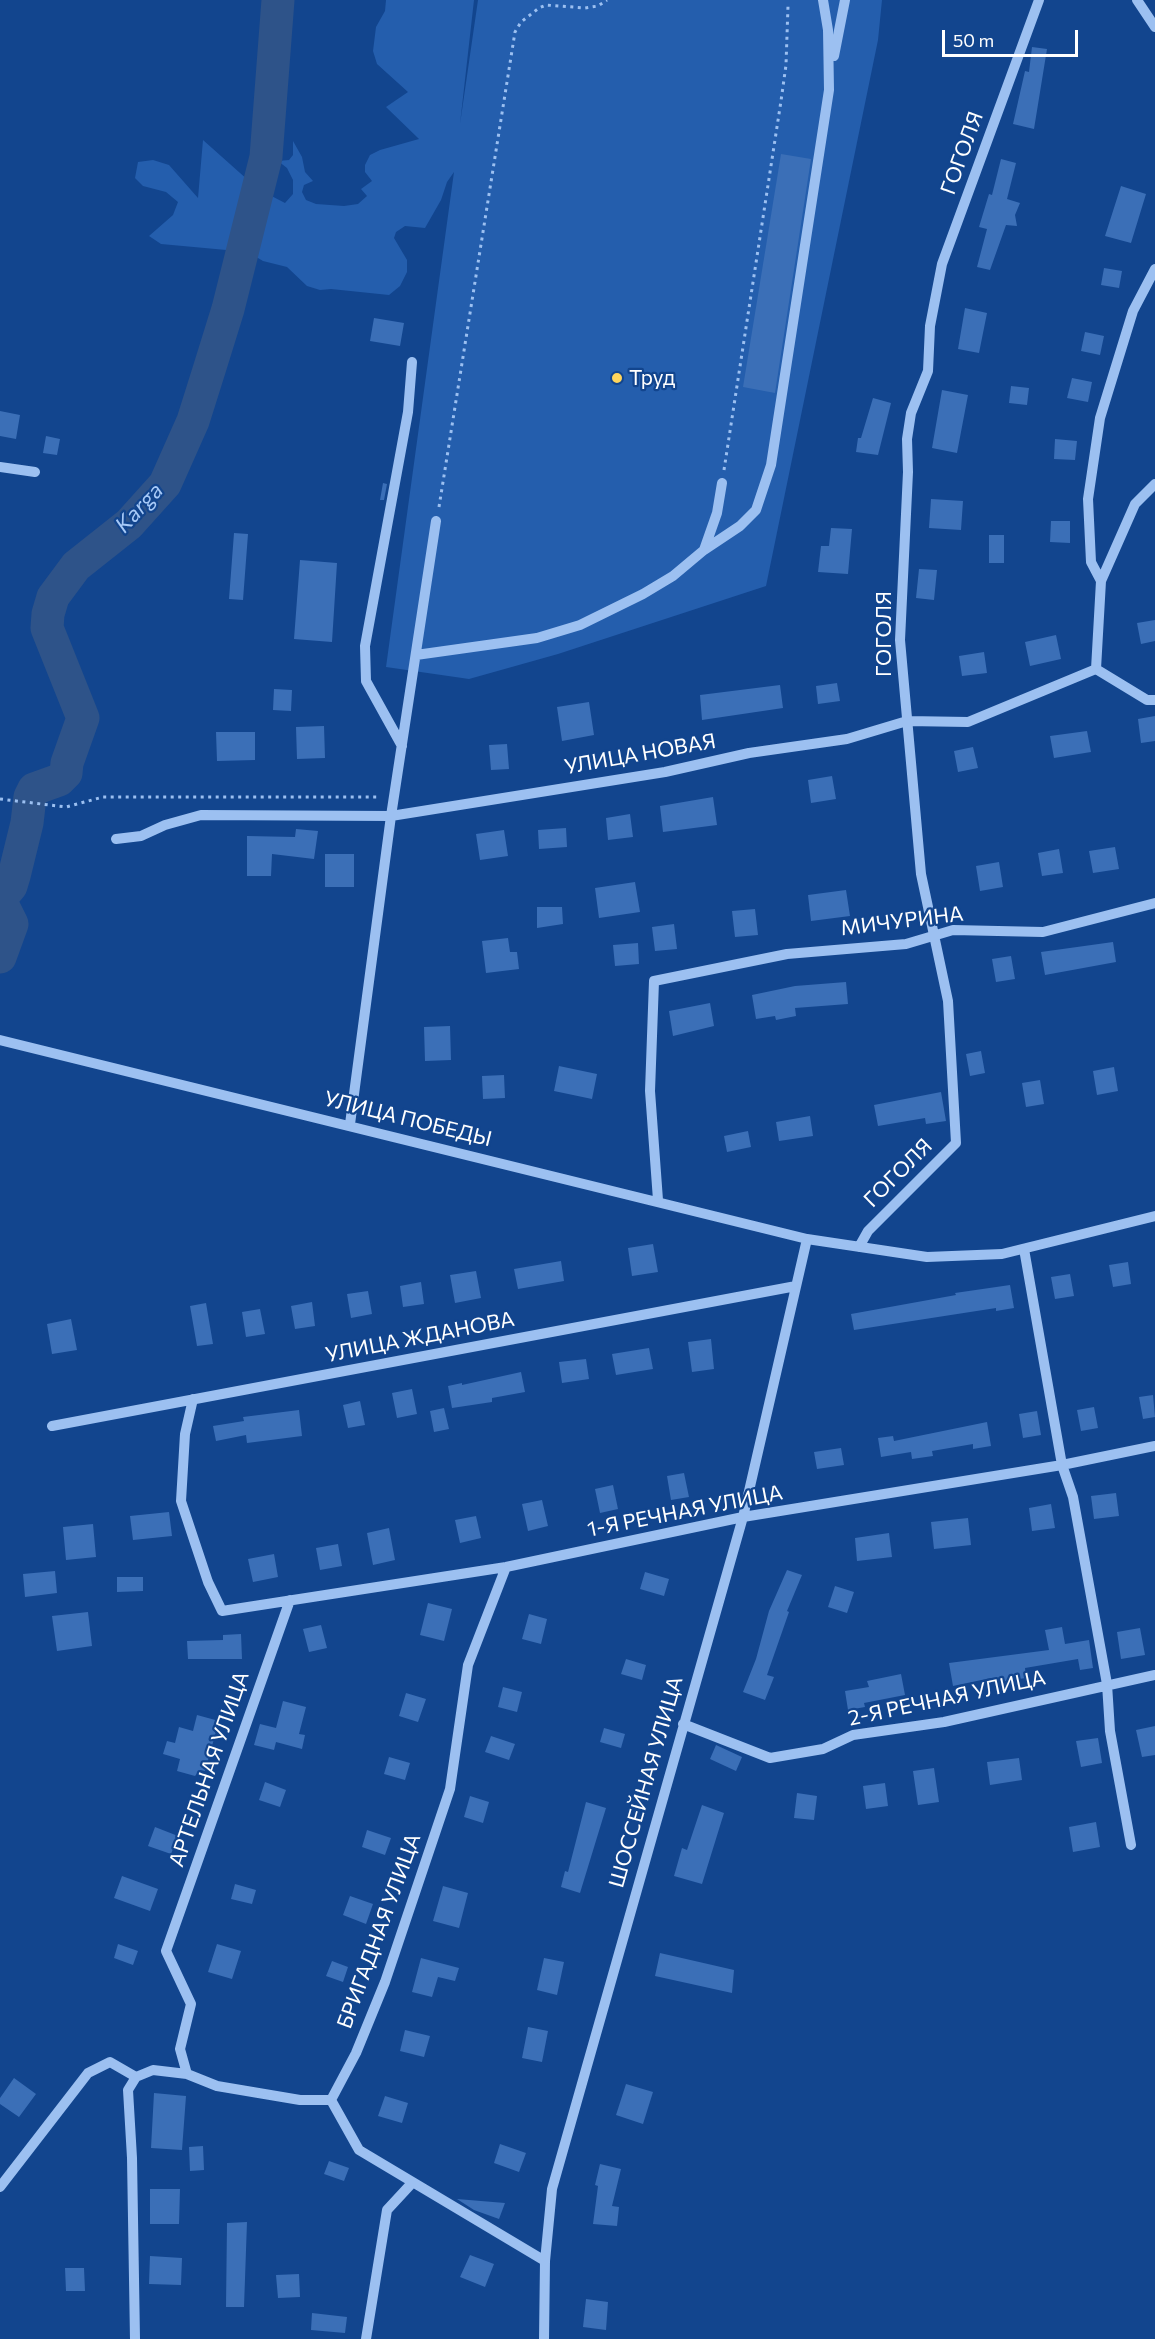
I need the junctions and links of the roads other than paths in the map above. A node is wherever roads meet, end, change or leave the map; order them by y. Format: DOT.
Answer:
graph roads {
  1 [pos="823,0"];
  2 [pos="845,0"];
  3 [pos="1039,0"];
  4 [pos="1137,0"];
  5 [pos="1155,27"];
  6 [pos="831,70"];
  7 [pos="1155,270"];
  8 [pos="412,362"];
  9 [pos="0,467"];
  10 [pos="35,472"];
  11 [pos="722,483"];
  12 [pos="1155,484"];
  13 [pos="436,522"];
  14 [pos="704,550"];
  15 [pos="1101,581"];
  16 [pos="416,655"];
  17 [pos="1096,669"];
  18 [pos="1155,700"];
  19 [pos="907,721"];
  20 [pos="402,746"];
  21 [pos="391,816"];
  22 [pos="116,839"];
  23 [pos="1155,903"];
  24 [pos="934,934"];
  25 [pos="0,1040"];
  26 [pos="350,1125"];
  27 [pos="658,1200"];
  28 [pos="1155,1215"];
  29 [pos="807,1239"];
  30 [pos="859,1247"];
  31 [pos="1024,1249"];
  32 [pos="796,1286"];
  33 [pos="193,1399"];
  34 [pos="52,1426"];
  35 [pos="1155,1446"];
  36 [pos="1062,1465"];
  37 [pos="743,1517"];
  38 [pos="506,1567"];
  39 [pos="290,1600"];
  40 [pos="1155,1676"];
  41 [pos="1107,1684"];
  42 [pos="683,1724"];
  43 [pos="1131,1845"];
  44 [pos="187,2074"];
  45 [pos="136,2077"];
  46 [pos="331,2100"];
  47 [pos="412,2183"];
  48 [pos="0,2187"];
  49 [pos="545,2261"];
  50 [pos="544,2302"];
  51 [pos="135,2339"];
  52 [pos="366,2339"];
  53 [pos="538,2339"];
  54 [pos="544,2339"];
  1 -- 6 [label="street"];
  2 -- 6 [label="street"];
  3 -- 19 [label="street, ГОГОЛЯ"];
  4 -- 5 [label="street"];
  6 -- 14 [label="street"];
  7 -- 15 [label="street"];
  8 -- 20 [label="street"];
  9 -- 10 [label="street"];
  11 -- 14 [label="street"];
  12 -- 15 [label="street"];
  13 -- 16 [label="street"];
  14 -- 16 [label="street"];
  15 -- 17 [label="street"];
  16 -- 20 [label="street"];
  17 -- 18 [label="street"];
  17 -- 19 [label="street, УЛИЦА НОВАЯ"];
  19 -- 21 [label="street, УЛИЦА НОВАЯ"];
  19 -- 24 [label="street, ГОГОЛЯ"];
  20 -- 21 [label="street"];
  21 -- 22 [label="street, УЛИЦА НОВАЯ"];
  21 -- 26 [label="street"];
  23 -- 24 [label="street, МИЧУРИНА"];
  24 -- 27 [label="street, МИЧУРИНА"];
  24 -- 30 [label="street, ГОГОЛЯ"];
  25 -- 26 [label="street, УЛИЦА ПОБЕДЫ"];
  26 -- 27 [label="street, УЛИЦА ПОБЕДЫ"];
  27 -- 29 [label="street, УЛИЦА ПОБЕДЫ"];
  28 -- 31 [label="street"];
  29 -- 30 [label="street"];
  29 -- 32 [label="street, ШОССЕЙНАЯ УЛИЦА"];
  30 -- 31 [label="street"];
  31 -- 36 [label="street"];
  32 -- 33 [label="street, УЛИЦА ЖДАНОВА"];
  32 -- 37 [label="street, ШОССЕЙНАЯ УЛИЦА"];
  33 -- 34 [label="street, УЛИЦА ЖДАНОВА"];
  33 -- 39 [label="street, 1-Я РЕЧНАЯ УЛИЦА"];
  35 -- 36 [label="street, 1-Я РЕЧНАЯ УЛИЦА"];
  36 -- 37 [label="street, 1-Я РЕЧНАЯ УЛИЦА"];
  36 -- 41 [label="street"];
  37 -- 38 [label="street, 1-Я РЕЧНАЯ УЛИЦА"];
  37 -- 42 [label="street, ШОССЕЙНАЯ УЛИЦА"];
  38 -- 39 [label="street, 1-Я РЕЧНАЯ УЛИЦА"];
  38 -- 46 [label="street, БРИГАДНАЯ УЛИЦА"];
  39 -- 44 [label="street, АРТЕЛЬНАЯ УЛИЦА"];
  40 -- 41 [label="street, 2-Я РЕЧНАЯ УЛИЦА"];
  41 -- 42 [label="street, 2-Я РЕЧНАЯ УЛИЦА"];
  41 -- 43 [label="street"];
  42 -- 49 [label="street, ШОССЕЙНАЯ УЛИЦА"];
  44 -- 45 [label="street"];
  44 -- 46 [label="street"];
  45 -- 48 [label="street"];
  45 -- 51 [label="street"];
  46 -- 47 [label="street"];
  47 -- 49 [label="street"];
  47 -- 52 [label="street"];
  49 -- 50 [label="street, ШОССЕЙНАЯ УЛИЦА"];
  50 -- 53 [label="street"];
  50 -- 54 [label="street, ШОССЕЙНАЯ УЛИЦА"];
}
